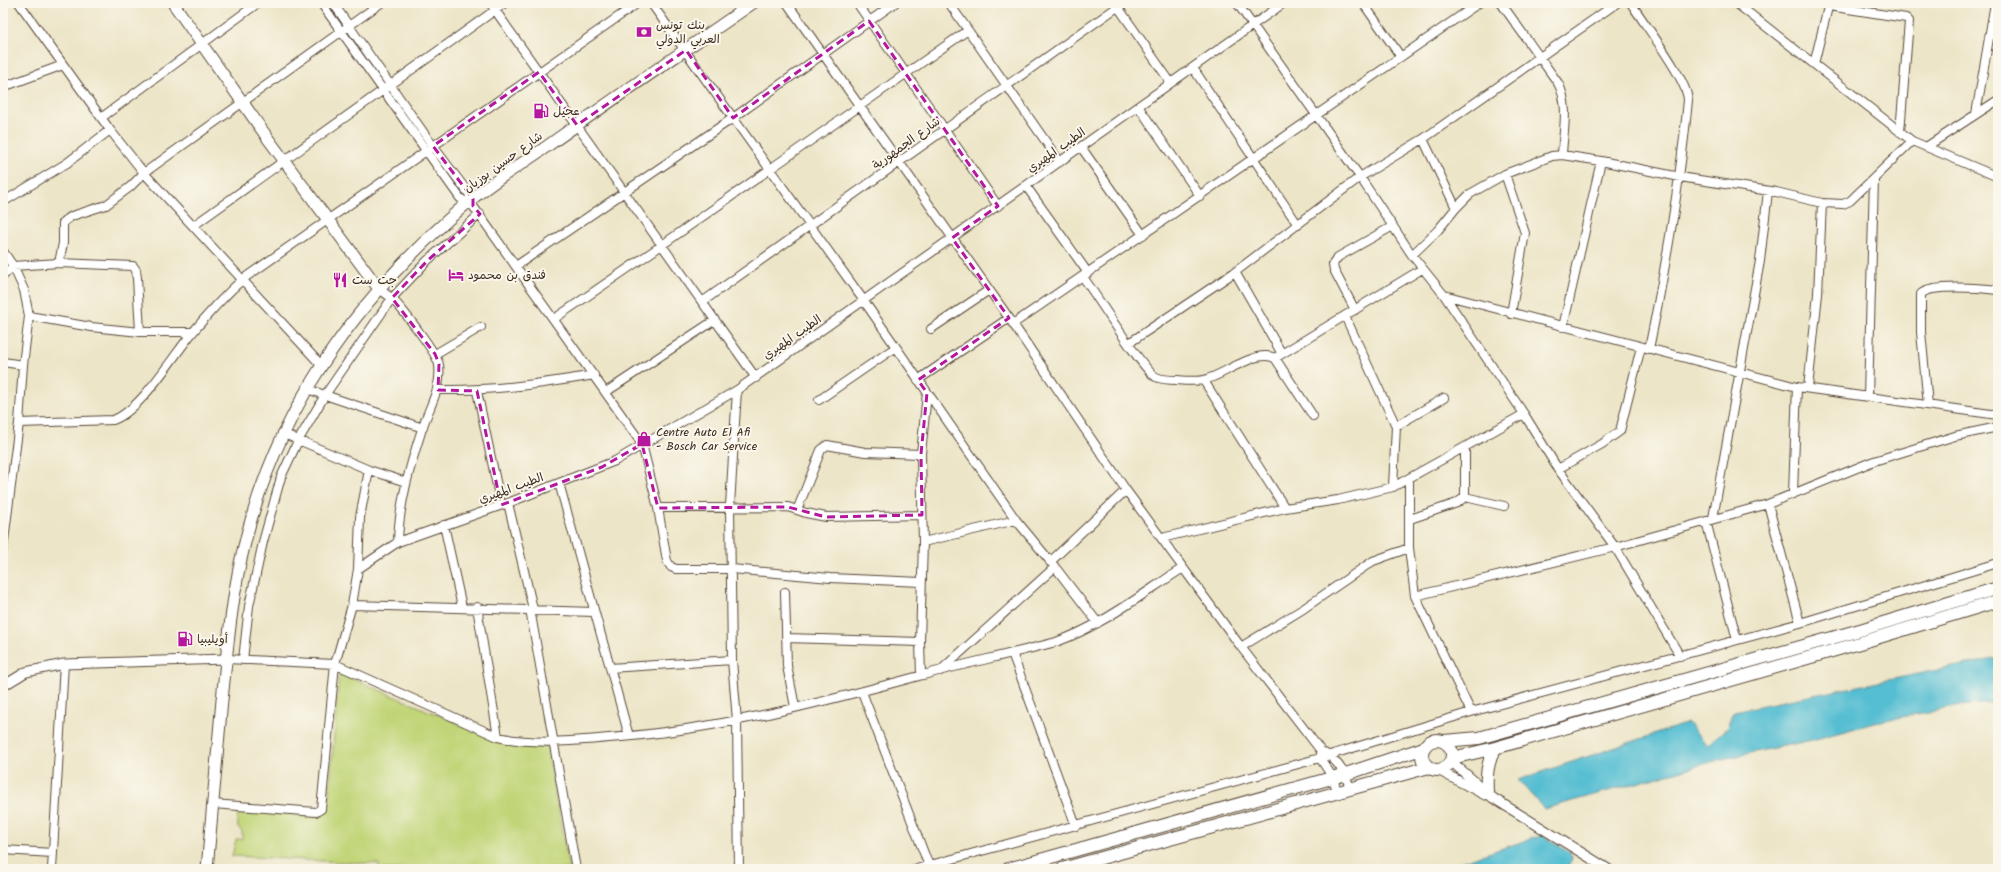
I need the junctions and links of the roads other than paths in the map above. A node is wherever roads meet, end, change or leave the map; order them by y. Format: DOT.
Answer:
graph roads {
  1 [pos="19,3"];
  2 [pos="173,3"];
  3 [pos="258,3"];
  4 [pos="321,3"];
  5 [pos="332,3"];
  6 [pos="381,3"];
  7 [pos="505,3"];
  8 [pos="638,3"];
  9 [pos="651,3"];
  10 [pos="753,3"];
  11 [pos="787,3"];
  12 [pos="857,3"];
  13 [pos="895,3"];
  14 [pos="949,3"];
  15 [pos="1236,3"];
  16 [pos="1284,3"];
  17 [pos="1363,3"];
  18 [pos="1480,3"];
  19 [pos="1501,3"];
  20 [pos="1617,3"];
  21 [pos="1631,3"];
  22 [pos="1736,3"];
  23 [pos="1995,3"];
  24 [pos="1121,5"];
  25 [pos="1829,5"];
  26 [pos="492,6"];
  27 [pos="869,21"];
  28 [pos="1252,25"];
  29 [pos="349,26"];
  30 [pos="968,30"];
  31 [pos="341,32"];
  32 [pos="202,44"];
  33 [pos="686,50"];
  34 [pos="823,54"];
  35 [pos="1539,56"];
  36 [pos="1401,57"];
  37 [pos="1814,64"];
  38 [pos="63,65"];
  39 [pos="1193,68"];
  40 [pos="539,72"];
  41 [pos="906,73"];
  42 [pos="1171,83"];
  43 [pos="391,84"];
  44 [pos="1007,86"];
  45 [pos="3,87"];
  46 [pos="383,90"];
  47 [pos="1998,100"];
  48 [pos="243,101"];
  49 [pos="859,106"];
  50 [pos="1138,106"];
  51 [pos="1976,114"];
  52 [pos="1316,116"];
  53 [pos="101,118"];
  54 [pos="733,118"];
  55 [pos="577,125"];
  56 [pos="110,130"];
  57 [pos="945,130"];
  58 [pos="1900,132"];
  59 [pos="1423,139"];
  60 [pos="1912,141"];
  61 [pos="433,146"];
  62 [pos="1081,147"];
  63 [pos="1926,147"];
  64 [pos="426,151"];
  65 [pos="1562,155"];
  66 [pos="1255,158"];
  67 [pos="285,160"];
  68 [pos="899,162"];
  69 [pos="1060,162"];
  70 [pos="1601,162"];
  71 [pos="769,170"];
  72 [pos="144,173"];
  73 [pos="1505,174"];
  74 [pos="1360,177"];
  75 [pos="1680,177"];
  76 [pos="1998,177"];
  77 [pos="1874,179"];
  78 [pos="1026,186"];
  79 [pos="1768,191"];
  80 [pos="624,192"];
  81 [pos="1200,196"];
  82 [pos="3,202"];
  83 [pos="471,203"];
  84 [pos="1822,203"];
  85 [pos="998,206"];
  86 [pos="1456,208"];
  87 [pos="480,214"];
  88 [pos="328,220"];
  89 [pos="1298,225"];
  90 [pos="193,226"];
  91 [pos="1393,226"];
  92 [pos="810,227"];
  93 [pos="1144,235"];
  94 [pos="952,238"];
  95 [pos="662,245"];
  96 [pos="3,251"];
  97 [pos="1412,255"];
  98 [pos="59,263"];
  99 [pos="13,266"];
  100 [pos="516,266"];
  101 [pos="1422,270"];
  102 [pos="1235,272"];
  103 [pos="1086,275"];
  104 [pos="3,276"];
  105 [pos="243,279"];
  106 [pos="379,289"];
  107 [pos="989,290"];
  108 [pos="1998,290"];
  109 [pos="1444,295"];
  110 [pos="392,298"];
  111 [pos="864,301"];
  112 [pos="702,302"];
  113 [pos="1355,310"];
  114 [pos="1511,314"];
  115 [pos="29,316"];
  116 [pos="1346,316"];
  117 [pos="554,319"];
  118 [pos="715,320"];
  119 [pos="1011,321"];
  120 [pos="481,327"];
  121 [pos="1563,327"];
  122 [pos="931,329"];
  123 [pos="140,332"];
  124 [pos="193,332"];
  125 [pos="1128,343"];
  126 [pos="896,347"];
  127 [pos="1645,348"];
  128 [pos="435,354"];
  129 [pos="1278,356"];
  130 [pos="3,362"];
  131 [pos="23,365"];
  132 [pos="322,366"];
  133 [pos="1739,371"];
  134 [pos="594,376"];
  135 [pos="756,378"];
  136 [pos="918,380"];
  137 [pos="1204,381"];
  138 [pos="1797,387"];
  139 [pos="1808,388"];
  140 [pos="307,389"];
  141 [pos="438,390"];
  142 [pos="737,390"];
  143 [pos="478,391"];
  144 [pos="606,392"];
  145 [pos="927,393"];
  146 [pos="325,395"];
  147 [pos="1868,397"];
  148 [pos="1444,398"];
  149 [pos="820,400"];
  150 [pos="1928,405"];
  151 [pos="1524,414"];
  152 [pos="1998,415"];
  153 [pos="1313,416"];
  154 [pos="19,423"];
  155 [pos="1396,426"];
  156 [pos="1998,427"];
  157 [pos="422,428"];
  158 [pos="282,433"];
  159 [pos="298,441"];
  160 [pos="642,444"];
  161 [pos="1465,447"];
  162 [pos="921,454"];
  163 [pos="1558,469"];
  164 [pos="369,470"];
  165 [pos="1409,479"];
  166 [pos="406,482"];
  167 [pos="559,483"];
  168 [pos="1392,487"];
  169 [pos="1126,490"];
  170 [pos="1793,493"];
  171 [pos="1464,498"];
  172 [pos="504,504"];
  173 [pos="1768,504"];
  174 [pos="730,506"];
  175 [pos="1504,506"];
  176 [pos="658,508"];
  177 [pos="798,508"];
  178 [pos="1285,508"];
  179 [pos="922,515"];
  180 [pos="1410,519"];
  181 [pos="1016,520"];
  182 [pos="1709,520"];
  183 [pos="4,524"];
  184 [pos="444,525"];
  185 [pos="1162,538"];
  186 [pos="398,542"];
  187 [pos="923,542"];
  188 [pos="1615,547"];
  189 [pos="3,548"];
  190 [pos="1409,548"];
  191 [pos="1053,564"];
  192 [pos="1998,564"];
  193 [pos="1182,568"];
  194 [pos="358,569"];
  195 [pos="732,569"];
  196 [pos="921,582"];
  197 [pos="1998,588"];
  198 [pos="785,592"];
  199 [pos="1415,596"];
  200 [pos="1998,601"];
  201 [pos="352,605"];
  202 [pos="462,607"];
  203 [pos="477,607"];
  204 [pos="531,609"];
  205 [pos="594,612"];
  206 [pos="1098,623"];
  207 [pos="1800,623"];
  208 [pos="786,638"];
  209 [pos="1737,640"];
  210 [pos="920,642"];
  211 [pos="1241,647"];
  212 [pos="1012,653"];
  213 [pos="1680,656"];
  214 [pos="226,659"];
  215 [pos="244,660"];
  216 [pos="732,660"];
  217 [pos="64,664"];
  218 [pos="335,664"];
  219 [pos="610,668"];
  220 [pos="939,671"];
  221 [pos="921,676"];
  222 [pos="3,686"];
  223 [pos="862,692"];
  224 [pos="795,707"];
  225 [pos="1471,712"];
  226 [pos="737,721"];
  227 [pos="629,736"];
  228 [pos="498,737"];
  229 [pos="552,742"];
  230 [pos="1444,742"];
  231 [pos="1424,748"];
  232 [pos="1495,748"];
  233 [pos="1321,755"];
  234 [pos="1329,755"];
  235 [pos="1451,760"];
  236 [pos="1433,768"];
  237 [pos="1346,774"];
  238 [pos="1334,778"];
  239 [pos="1350,788"];
  240 [pos="1337,791"];
  241 [pos="1490,795"];
  242 [pos="213,804"];
  243 [pos="1076,826"];
  244 [pos="3,850"];
  245 [pos="53,853"];
  246 [pos="929,866"];
  247 [pos="52,869"];
  248 [pos="207,869"];
  249 [pos="576,869"];
  250 [pos="739,869"];
  251 [pos="916,869"];
  252 [pos="1008,869"];
  253 [pos="1062,869"];
  254 [pos="1608,869"];
  1 -- 38 [label="street"];
  2 -- 32 [label="main road"];
  3 -- 32 [label="street"];
  4 -- 31 [label="street"];
  5 -- 29 [label="street"];
  6 -- 29 [label="street"];
  7 -- 26 [label="street"];
  8 -- 40 [label="street"];
  9 -- 33 [label="street"];
  10 -- 33 [label="main road, شارع حسين بوزيان"];
  11 -- 34 [label="street"];
  12 -- 27 [label="street"];
  13 -- 27 [label="street"];
  14 -- 30 [label="street"];
  15 -- 28 [label="street"];
  16 -- 28 [label="street, الطيب المهيري"];
  17 -- 36 [label="street"];
  18 -- 36 [label="street"];
  19 -- 35 [label="street"];
  20 -- 35 [label="street"];
  21 -- 75 [label="street"];
  22 -- 37 [label="street"];
  23 -- 51 [label="street"];
  24 -- 42 [label="street"];
  24 -- 44 [label="street, شارع الجمهورية"];
  25 -- 37 [label="street"];
  25 -- 58 [label="street"];
  26 -- 40 [label="street"];
  26 -- 43 [label="street"];
  27 -- 34 [label="street"];
  27 -- 41 [label="street"];
  28 -- 39 [label="street, الطيب المهيري"];
  28 -- 52 [label="street"];
  29 -- 31 [label="street"];
  29 -- 43 [label="street"];
  30 -- 41 [label="street"];
  30 -- 44 [label="street"];
  31 -- 46 [label="street"];
  31 -- 48 [label="street"];
  32 -- 48 [label="main road"];
  32 -- 53 [label="street"];
  33 -- 54 [label="street"];
  33 -- 55 [label="main road, شارع حسين بوزيان"];
  34 -- 49 [label="street"];
  34 -- 54 [label="street"];
  35 -- 59 [label="street"];
  35 -- 65 [label="street"];
  36 -- 52 [label="street"];
  37 -- 58 [label="street"];
  38 -- 45 [label="street"];
  38 -- 53 [label="street"];
  39 -- 42 [label="street, الطيب المهيري"];
  39 -- 66 [label="street"];
  40 -- 55 [label="street"];
  40 -- 61 [label="street"];
  41 -- 49 [label="street"];
  41 -- 57 [label="street"];
  42 -- 50 [label="street, الطيب المهيري"];
  43 -- 46 [label="street"];
  43 -- 61 [label="street"];
  44 -- 57 [label="street, شارع الجمهورية"];
  44 -- 69 [label="street"];
  46 -- 64 [label="street"];
  46 -- 67 [label="street"];
  47 -- 51 [label="street"];
  48 -- 67 [label="main road"];
  48 -- 72 [label="street"];
  49 -- 68 [label="street"];
  49 -- 71 [label="street"];
  50 -- 62 [label="street, الطيب المهيري"];
  50 -- 81 [label="street"];
  51 -- 63 [label="street"];
  52 -- 66 [label="street"];
  52 -- 74 [label="street"];
  53 -- 56 [label="street"];
  54 -- 71 [label="street"];
  54 -- 80 [label="street"];
  55 -- 80 [label="street"];
  55 -- 83 [label="main road, شارع حسين بوزيان"];
  56 -- 72 [label="street"];
  56 -- 82 [label="street"];
  57 -- 68 [label="street, شارع الجمهورية"];
  57 -- 85 [label="street"];
  58 -- 60 [label="street"];
  59 -- 74 [label="street"];
  59 -- 86 [label="street"];
  60 -- 63 [label="street"];
  60 -- 77 [label="street"];
  61 -- 64 [label="street"];
  61 -- 83 [label="street"];
  62 -- 69 [label="street, الطيب المهيري"];
  62 -- 93 [label="street"];
  63 -- 76 [label="street"];
  64 -- 83 [label="street"];
  64 -- 88 [label="street"];
  65 -- 70 [label="street"];
  65 -- 73 [label="street"];
  66 -- 81 [label="street"];
  66 -- 89 [label="street"];
  67 -- 88 [label="main road"];
  67 -- 90 [label="street"];
  68 -- 92 [label="street, شارع الجمهورية"];
  68 -- 94 [label="street"];
  69 -- 78 [label="street, الطيب المهيري"];
  70 -- 75 [label="street"];
  70 -- 121 [label="street"];
  71 -- 92 [label="street"];
  71 -- 95 [label="street"];
  72 -- 90 [label="street"];
  72 -- 98 [label="street"];
  73 -- 86 [label="street"];
  73 -- 114 [label="street"];
  74 -- 89 [label="street"];
  74 -- 91 [label="street"];
  75 -- 79 [label="street"];
  75 -- 127 [label="street"];
  77 -- 84 [label="street"];
  77 -- 147 [label="street"];
  78 -- 85 [label="street, الطيب المهيري"];
  78 -- 103 [label="street"];
  79 -- 84 [label="street"];
  79 -- 133 [label="street"];
  80 -- 95 [label="street"];
  80 -- 100 [label="street"];
  81 -- 93 [label="street"];
  83 -- 87 [label="street"];
  83 -- 106 [label="main road, شارع حسين بوزيان"];
  84 -- 139 [label="street"];
  85 -- 94 [label="street, الطيب المهيري"];
  86 -- 97 [label="street"];
  87 -- 100 [label="street"];
  87 -- 110 [label="street"];
  88 -- 105 [label="street"];
  88 -- 106 [label="main road"];
  89 -- 102 [label="street"];
  90 -- 105 [label="street"];
  91 -- 97 [label="street"];
  91 -- 113 [label="street"];
  92 -- 111 [label="street"];
  92 -- 112 [label="street, شارع الجمهورية"];
  93 -- 103 [label="street"];
  94 -- 107 [label="street"];
  94 -- 111 [label="street, الطيب المهيري"];
  95 -- 112 [label="street"];
  95 -- 117 [label="street"];
  96 -- 99 [label="street"];
  97 -- 101 [label="street"];
  98 -- 99 [label="street"];
  98 -- 123 [label="street"];
  99 -- 104 [label="street"];
  99 -- 115 [label="street"];
  100 -- 117 [label="street"];
  101 -- 109 [label="street"];
  101 -- 113 [label="street"];
  102 -- 125 [label="street"];
  102 -- 129 [label="street"];
  103 -- 119 [label="street"];
  103 -- 125 [label="street"];
  105 -- 124 [label="street"];
  105 -- 132 [label="street"];
  106 -- 110 [label="street"];
  106 -- 132 [label="main road, شارع حسين بوزيان"];
  107 -- 119 [label="street"];
  107 -- 122 [label="street"];
  108 -- 150 [label="street"];
  109 -- 114 [label="street"];
  109 -- 151 [label="street"];
  110 -- 128 [label="street"];
  110 -- 146 [label="street"];
  111 -- 126 [label="street"];
  111 -- 135 [label="street, الطيب المهيري"];
  112 -- 118 [label="street"];
  113 -- 116 [label="street"];
  114 -- 121 [label="street"];
  115 -- 123 [label="street"];
  115 -- 131 [label="street"];
  116 -- 129 [label="street"];
  116 -- 155 [label="street"];
  117 -- 134 [label="street"];
  118 -- 135 [label="street"];
  118 -- 144 [label="street"];
  119 -- 136 [label="street"];
  119 -- 169 [label="street"];
  120 -- 128 [label="street"];
  121 -- 127 [label="street"];
  123 -- 124 [label="street"];
  124 -- 154 [label="street"];
  125 -- 137 [label="street"];
  126 -- 136 [label="street"];
  126 -- 149 [label="street"];
  127 -- 133 [label="street"];
  127 -- 163 [label="street"];
  128 -- 141 [label="street"];
  129 -- 137 [label="street"];
  129 -- 153 [label="street"];
  130 -- 131 [label="street"];
  131 -- 154 [label="street"];
  132 -- 140 [label="main road, شارع حسين بوزيان"];
  133 -- 138 [label="street"];
  133 -- 182 [label="street"];
  134 -- 143 [label="street"];
  134 -- 144 [label="street"];
  135 -- 142 [label="street, الطيب المهيري"];
  136 -- 145 [label="street"];
  137 -- 178 [label="street"];
  138 -- 139 [label="street"];
  138 -- 170 [label="street"];
  139 -- 147 [label="street"];
  140 -- 146 [label="street"];
  140 -- 158 [label="main road, شارع حسين بوزيان"];
  141 -- 143 [label="street"];
  141 -- 157 [label="street"];
  142 -- 160 [label="street, الطيب المهيري"];
  142 -- 174 [label="street"];
  143 -- 172 [label="street"];
  144 -- 160 [label="street"];
  145 -- 162 [label="street"];
  145 -- 181 [label="street"];
  146 -- 157 [label="street"];
  146 -- 159 [label="street"];
  147 -- 150 [label="street"];
  148 -- 155 [label="street"];
  150 -- 152 [label="street"];
  151 -- 161 [label="street"];
  151 -- 163 [label="street"];
  154 -- 183 [label="street"];
  155 -- 168 [label="street"];
  156 -- 170 [label="street"];
  157 -- 166 [label="street"];
  158 -- 159 [label="street"];
  158 -- 214 [label="main road, شارع حسين بوزيان"];
  159 -- 164 [label="street"];
  159 -- 215 [label="street"];
  160 -- 167 [label="street, الطيب المهيري"];
  160 -- 176 [label="street"];
  161 -- 165 [label="street"];
  161 -- 171 [label="street"];
  162 -- 177 [label="street"];
  162 -- 179 [label="street"];
  163 -- 188 [label="street"];
  164 -- 166 [label="street"];
  164 -- 194 [label="street"];
  165 -- 168 [label="street"];
  165 -- 180 [label="street"];
  166 -- 186 [label="street"];
  167 -- 172 [label="street, الطيب المهيري"];
  167 -- 205 [label="street"];
  168 -- 178 [label="street"];
  169 -- 185 [label="street"];
  169 -- 191 [label="street"];
  170 -- 173 [label="street"];
  171 -- 175 [label="street"];
  171 -- 180 [label="street"];
  172 -- 184 [label="street, الطيب المهيري"];
  172 -- 204 [label="street"];
  173 -- 182 [label="street"];
  173 -- 207 [label="street"];
  174 -- 176 [label="street"];
  174 -- 177 [label="street"];
  174 -- 195 [label="street"];
  176 -- 195 [label="street"];
  177 -- 179 [label="street"];
  178 -- 185 [label="street"];
  179 -- 187 [label="street"];
  180 -- 190 [label="street"];
  181 -- 187 [label="street"];
  181 -- 191 [label="street"];
  182 -- 188 [label="street"];
  182 -- 209 [label="street"];
  183 -- 189 [label="street"];
  184 -- 186 [label="street, الطيب المهيري"];
  184 -- 202 [label="street"];
  185 -- 193 [label="street"];
  186 -- 194 [label="street, الطيب المهيري"];
  187 -- 196 [label="street"];
  188 -- 199 [label="street"];
  188 -- 213 [label="street"];
  190 -- 199 [label="street"];
  190 -- 211 [label="street"];
  191 -- 206 [label="street"];
  191 -- 220 [label="street"];
  192 -- 207 [label="street"];
  193 -- 206 [label="street"];
  193 -- 211 [label="street"];
  194 -- 201 [label="street"];
  195 -- 196 [label="street"];
  195 -- 216 [label="street"];
  196 -- 210 [label="street"];
  197 -- 230 [label="main road"];
  198 -- 208 [label="street"];
  199 -- 225 [label="street"];
  200 -- 232 [label="main road"];
  201 -- 202 [label="street"];
  201 -- 218 [label="street"];
  202 -- 203 [label="street"];
  203 -- 204 [label="street"];
  203 -- 228 [label="street"];
  204 -- 205 [label="street"];
  204 -- 229 [label="street"];
  205 -- 219 [label="street"];
  206 -- 212 [label="street"];
  207 -- 209 [label="street"];
  208 -- 210 [label="street"];
  208 -- 224 [label="street"];
  209 -- 213 [label="street"];
  210 -- 221 [label="street"];
  211 -- 233 [label="street"];
  212 -- 220 [label="street"];
  212 -- 243 [label="street"];
  213 -- 225 [label="street"];
  214 -- 215 [label="street"];
  214 -- 217 [label="street"];
  214 -- 242 [label="main road, شارع حسين بوزيان"];
  215 -- 218 [label="street"];
  216 -- 219 [label="street"];
  216 -- 226 [label="street"];
  217 -- 222 [label="street"];
  217 -- 245 [label="street"];
  218 -- 228 [label="street"];
  218 -- 242 [label="street"];
  219 -- 227 [label="street"];
  220 -- 221 [label="street"];
  221 -- 223 [label="street"];
  223 -- 224 [label="street"];
  223 -- 246 [label="street"];
  224 -- 226 [label="street"];
  225 -- 234 [label="street"];
  226 -- 227 [label="street"];
  226 -- 250 [label="street"];
  227 -- 229 [label="street"];
  228 -- 229 [label="street"];
  229 -- 249 [label="street"];
  230 -- 231 [label="main road"];
  230 -- 235 [label="main road"];
  231 -- 236 [label="main road"];
  231 -- 237 [label="main road"];
  232 -- 235 [label="main road"];
  232 -- 241 [label="main road"];
  233 -- 234 [label="street"];
  233 -- 238 [label="street"];
  233 -- 243 [label="street"];
  234 -- 237 [label="street"];
  235 -- 236 [label="main road"];
  235 -- 241 [label="street"];
  236 -- 239 [label="main road"];
  236 -- 241 [label="street"];
  237 -- 238 [label="main road"];
  237 -- 239 [label="street"];
  238 -- 240 [label="street"];
  238 -- 252 [label="main road"];
  239 -- 240 [label="main road"];
  240 -- 253 [label="main road"];
  241 -- 254 [label="street"];
  242 -- 248 [label="main road, شارع حسين بوزيان"];
  243 -- 246 [label="street"];
  244 -- 245 [label="street"];
  245 -- 247 [label="street"];
  246 -- 251 [label="street"];
}
